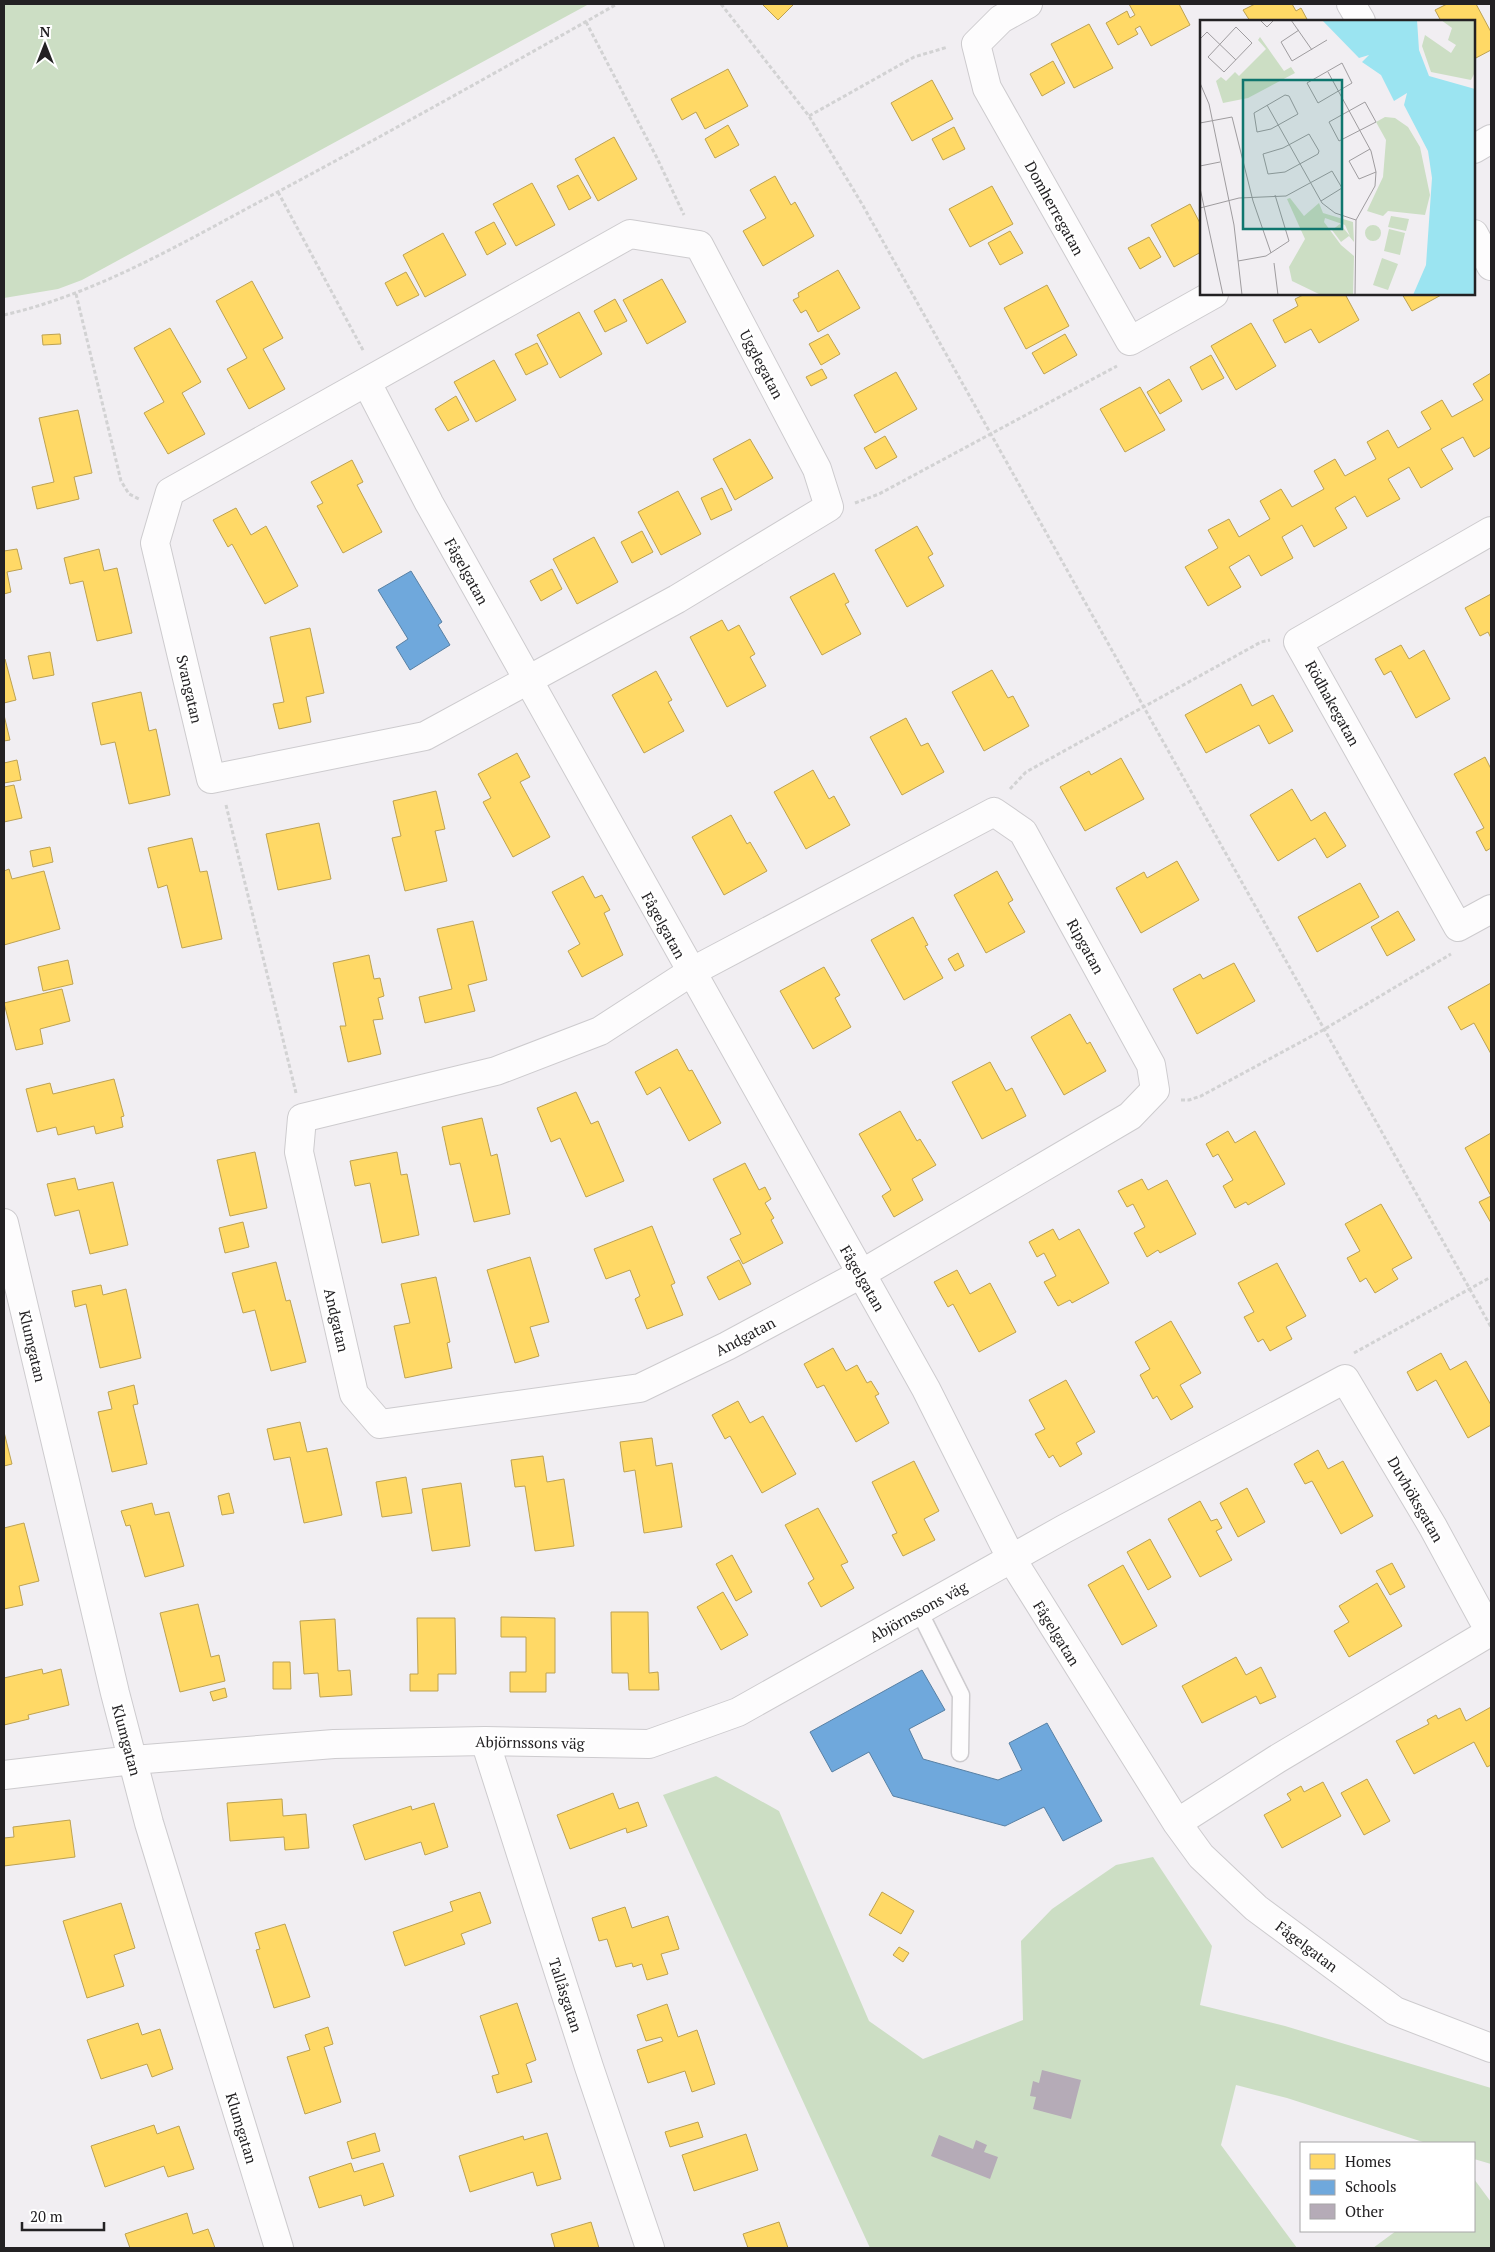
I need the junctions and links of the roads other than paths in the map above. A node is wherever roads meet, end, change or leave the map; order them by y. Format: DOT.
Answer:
graph roads {
  1 [pos="1028,4"];
  2 [pos="1352,4"];
  3 [pos="1360,20"];
  4 [pos="1491,139"];
  5 [pos="1475,148"];
  6 [pos="1475,236"];
  7 [pos="1491,266"];
  8 [pos="1212,295"];
  9 [pos="367,383"];
  10 [pos="1491,531"];
  11 [pos="529,681"];
  12 [pos="1491,909"];
  13 [pos="691,972"];
  14 [pos="4,1223"];
  15 [pos="861,1274"];
  16 [pos="1012,1558"];
  17 [pos="919,1611"];
  18 [pos="485,1741"];
  19 [pos="960,1753"];
  20 [pos="133,1760"];
  21 [pos="4,1776"];
  22 [pos="1177,1823"];
  23 [pos="1491,2048"];
  24 [pos="279,2248"];
  25 [pos="650,2248"];
  1 -- 8 [label="street, Domherregatan"];
  2 -- 3 [label="street"];
  4 -- 5 [label="street"];
  6 -- 7 [label="street"];
  9 -- 11 [label="street, Fågelgatan"];
  9 -- 11 [label="street, Svangatan"];
  9 -- 11 [label="street, Ugglegatan"];
  10 -- 12 [label="street, Rödhakegatan"];
  11 -- 13 [label="street, Fågelgatan"];
  13 -- 15 [label="street, Fågelgatan"];
  13 -- 15 [label="street, Ripgatan"];
  13 -- 15 [label="street, Andgatan"];
  14 -- 20 [label="street, Klumgatan"];
  15 -- 16 [label="street, Fågelgatan"];
  16 -- 17 [label="street, Abjörnssons väg"];
  16 -- 22 [label="street, Fågelgatan"];
  16 -- 22 [label="street, Duvhöksgatan"];
  17 -- 18 [label="street, Abjörnssons väg"];
  17 -- 19 [label="lane"];
  18 -- 20 [label="street, Abjörnssons väg"];
  18 -- 25 [label="street, Tallåsgatan"];
  20 -- 21 [label="street, Abjörnssons väg"];
  20 -- 24 [label="street, Klumgatan"];
  22 -- 23 [label="street, Fågelgatan"];
}
